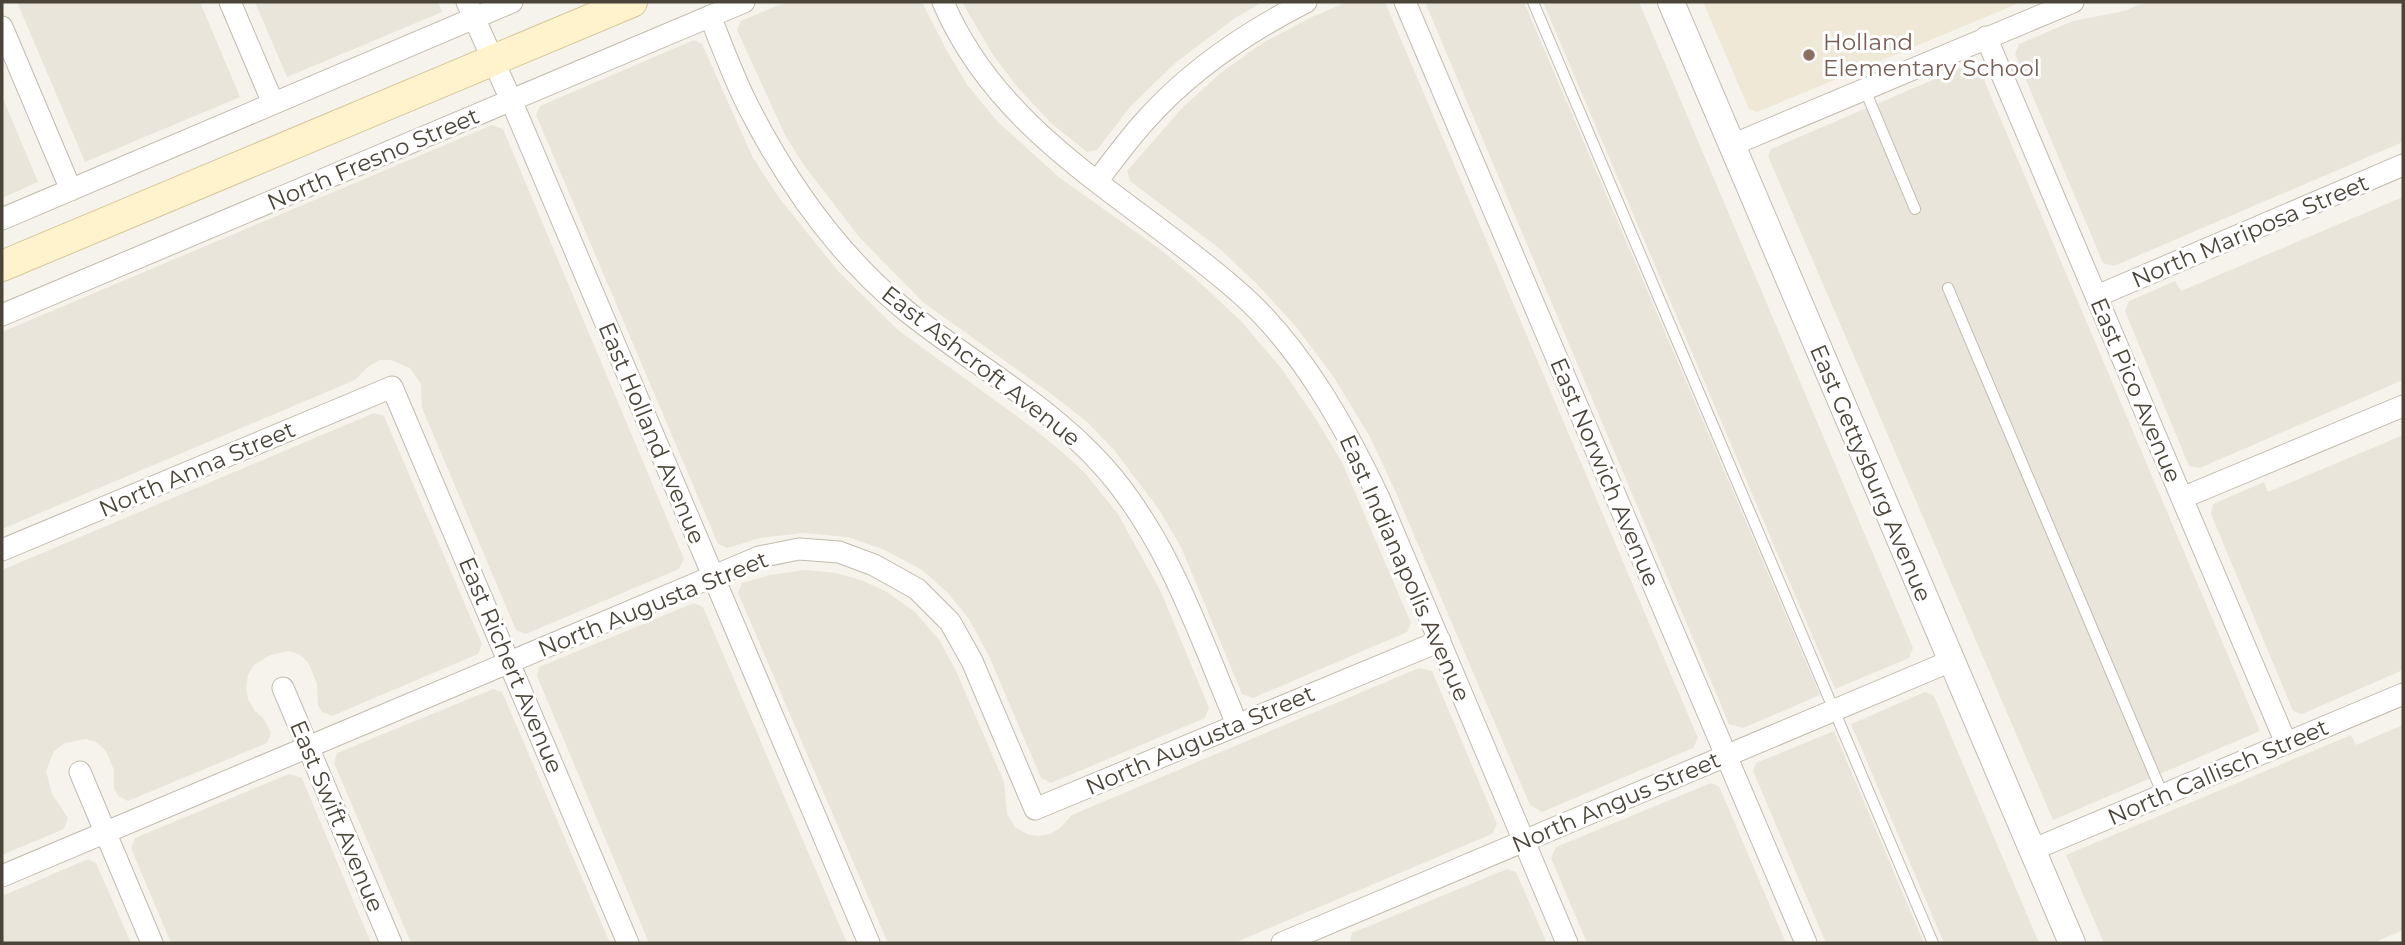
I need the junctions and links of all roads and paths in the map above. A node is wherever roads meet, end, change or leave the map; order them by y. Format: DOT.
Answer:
graph roads {
  1 [pos="230,2"];
  2 [pos="512,2"];
  3 [pos="632,2"];
  4 [pos="744,2"];
  5 [pos="943,2"];
  6 [pos="1306,2"];
  7 [pos="1405,2"];
  8 [pos="1533,2"];
  9 [pos="1671,2"];
  10 [pos="2068,3"];
  11 [pos="470,10"];
  12 [pos="710,16"];
  13 [pos="2,27"];
  14 [pos="1986,37"];
  15 [pos="492,60"];
  16 [pos="1865,90"];
  17 [pos="511,100"];
  18 [pos="273,103"];
  19 [pos="1732,145"];
  20 [pos="2403,165"];
  21 [pos="1097,181"];
  22 [pos="71,190"];
  23 [pos="1915,209"];
  24 [pos="2,219"];
  25 [pos="2,266"];
  26 [pos="1948,288"];
  27 [pos="2097,296"];
  28 [pos="2,315"];
  29 [pos="392,387"];
  30 [pos="2403,406"];
  31 [pos="2182,498"];
  32 [pos="2,550"];
  33 [pos="713,576"];
  34 [pos="1440,641"];
  35 [pos="510,662"];
  36 [pos="1951,662"];
  37 [pos="283,688"];
  38 [pos="2403,694"];
  39 [pos="1834,710"];
  40 [pos="1237,724"];
  41 [pos="2286,743"];
  42 [pos="307,746"];
  43 [pos="1726,756"];
  44 [pos="80,772"];
  45 [pos="2163,795"];
  46 [pos="104,832"];
  47 [pos="1524,841"];
  48 [pos="2032,850"];
  49 [pos="2,876"];
  50 [pos="1325,935"];
  51 [pos="152,943"];
  52 [pos="391,943"];
  53 [pos="628,943"];
  54 [pos="869,943"];
  55 [pos="1282,943"];
  56 [pos="1567,943"];
  57 [pos="1805,943"];
  58 [pos="1933,943"];
  59 [pos="2071,943"];
  1 -- 18 [label="street"];
  2 -- 11 [label="street"];
  3 -- 15 [label="main road, North Fresno Street"];
  4 -- 12 [label="street, North Fresno Street"];
  5 -- 21 [label="street, East Indianapolis Avenue"];
  6 -- 21 [label="street"];
  7 -- 43 [label="street, East Norwich Avenue"];
  8 -- 39 [label="lane"];
  9 -- 19 [label="street, East Gettysburg Avenue"];
  10 -- 14 [label="street"];
  11 -- 15 [label="street, East Holland Avenue"];
  11 -- 18 [label="street"];
  12 -- 17 [label="street, North Fresno Street"];
  12 -- 40 [label="street, East Ashcroft Avenue"];
  13 -- 22 [label="street"];
  14 -- 16 [label="street"];
  14 -- 27 [label="street, East Pico Avenue"];
  15 -- 17 [label="street, East Holland Avenue"];
  15 -- 25 [label="main road, North Fresno Street"];
  16 -- 19 [label="street"];
  16 -- 23 [label="lane"];
  17 -- 28 [label="street, North Fresno Street"];
  17 -- 33 [label="street, East Holland Avenue"];
  18 -- 22 [label="street"];
  19 -- 36 [label="street, East Gettysburg Avenue"];
  20 -- 27 [label="street, North Mariposa Street"];
  21 -- 34 [label="street, East Indianapolis Avenue"];
  22 -- 24 [label="street"];
  26 -- 45 [label="lane"];
  27 -- 31 [label="street, East Pico Avenue"];
  29 -- 32 [label="street, North Anna Street"];
  29 -- 35 [label="street, East Richert Avenue"];
  30 -- 31 [label="street"];
  31 -- 41 [label="street, East Pico Avenue"];
  33 -- 35 [label="street, North Augusta Street"];
  33 -- 40 [label="street, North Augusta Street"];
  33 -- 54 [label="street, East Holland Avenue"];
  34 -- 40 [label="street, North Augusta Street"];
  34 -- 47 [label="street, East Indianapolis Avenue"];
  35 -- 42 [label="street, North Augusta Street"];
  35 -- 53 [label="street, East Richert Avenue"];
  36 -- 39 [label="street, North Angus Street"];
  36 -- 48 [label="street, East Gettysburg Avenue"];
  37 -- 42 [label="street, East Swift Avenue"];
  38 -- 41 [label="street, North Callisch Street"];
  39 -- 43 [label="street, North Angus Street"];
  39 -- 58 [label="lane"];
  41 -- 45 [label="street, North Callisch Street"];
  42 -- 46 [label="street, North Augusta Street"];
  42 -- 52 [label="street, East Swift Avenue"];
  43 -- 47 [label="street, North Angus Street"];
  43 -- 57 [label="street, East Norwich Avenue"];
  44 -- 46 [label="street"];
  45 -- 48 [label="street, North Callisch Street"];
  46 -- 49 [label="street, North Augusta Street"];
  46 -- 51 [label="street"];
  47 -- 50 [label="street, North Angus Street"];
  47 -- 56 [label="street, East Indianapolis Avenue"];
  48 -- 59 [label="street, East Gettysburg Avenue"];
  50 -- 55 [label="street, North Angus Street"];
}
